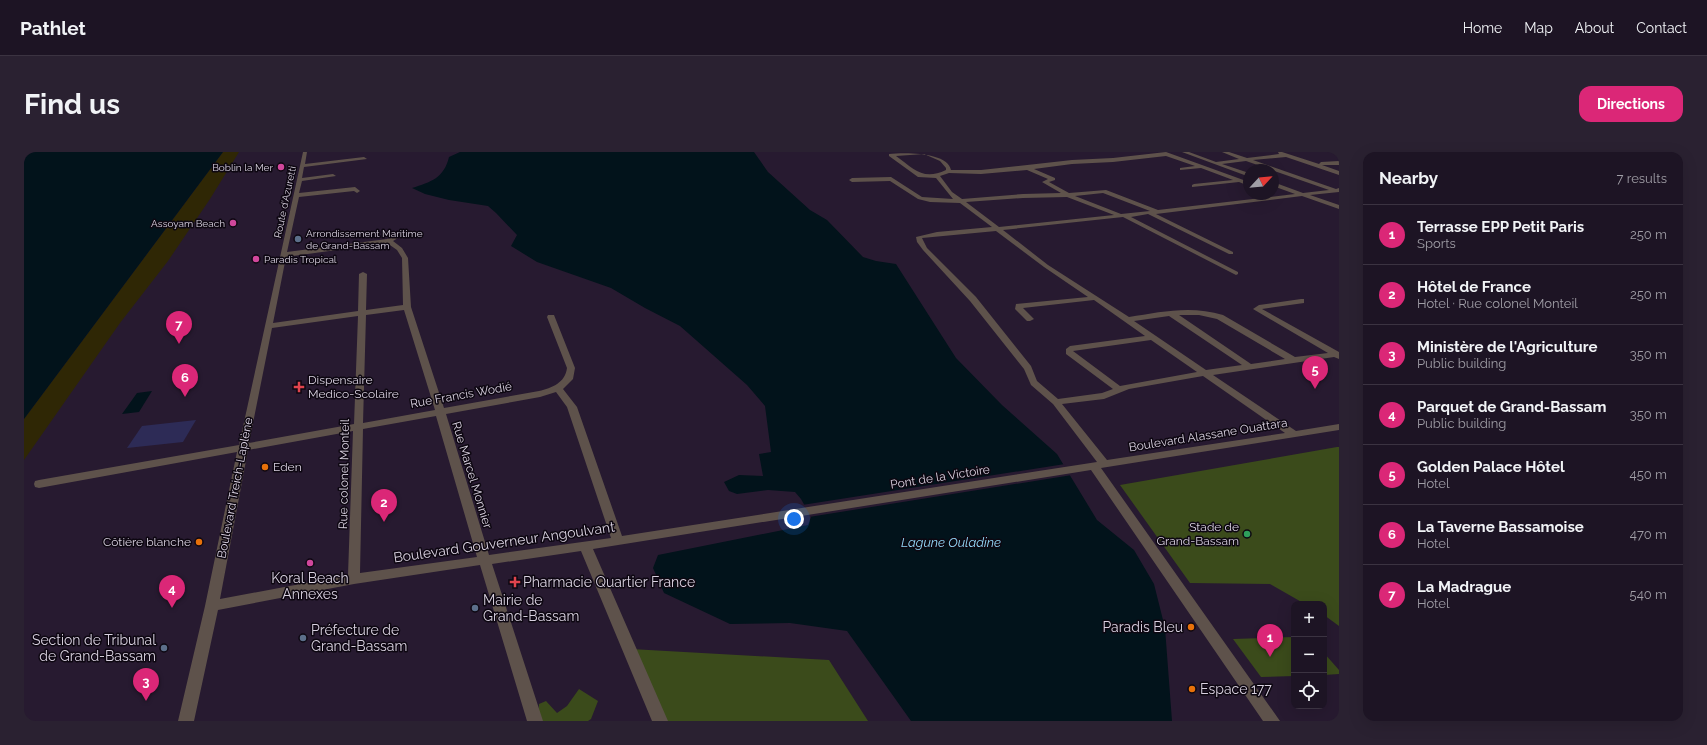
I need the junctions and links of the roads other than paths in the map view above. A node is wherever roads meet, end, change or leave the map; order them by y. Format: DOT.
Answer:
graph roads {
  1 [pos="305,152"];
  2 [pos="1161,152"];
  3 [pos="1184,152"];
  4 [pos="1224,152"];
  5 [pos="1296,152"];
  6 [pos="1167,154"];
  7 [pos="1281,154"];
  8 [pos="364,159"];
  9 [pos="1249,159"];
  10 [pos="1216,163"];
  11 [pos="1339,163"];
  12 [pos="1313,164"];
  13 [pos="302,166"];
  14 [pos="1202,167"];
  15 [pos="1028,168"];
  16 [pos="1182,169"];
  17 [pos="948,171"];
  18 [pos="1243,173"];
  19 [pos="1339,173"];
  20 [pos="332,176"];
  21 [pos="937,176"];
  22 [pos="300,180"];
  23 [pos="852,180"];
  24 [pos="1240,181"];
  25 [pos="1243,182"];
  26 [pos="1194,186"];
  27 [pos="1279,186"];
  28 [pos="357,191"];
  29 [pos="1338,191"];
  30 [pos="1301,194"];
  31 [pos="297,195"];
  32 [pos="1068,195"];
  33 [pos="1280,196"];
  34 [pos="961,201"];
  35 [pos="1339,207"];
  36 [pos="1158,212"];
  37 [pos="1150,213"];
  38 [pos="1122,216"];
  39 [pos="997,230"];
  40 [pos="396,233"];
  41 [pos="388,241"];
  42 [pos="1231,253"];
  43 [pos="283,255"];
  44 [pos="1236,272"];
  45 [pos="363,274"];
  46 [pos="1095,298"];
  47 [pos="1301,301"];
  48 [pos="407,307"];
  49 [pos="362,313"];
  50 [pos="1172,314"];
  51 [pos="551,317"];
  52 [pos="1030,318"];
  53 [pos="1127,320"];
  54 [pos="269,326"];
  55 [pos="1153,337"];
  56 [pos="1338,355"];
  57 [pos="1293,360"];
  58 [pos="1249,366"];
  59 [pos="1205,373"];
  60 [pos="558,388"];
  61 [pos="1119,390"];
  62 [pos="1056,402"];
  63 [pos="440,412"];
  64 [pos="358,427"];
  65 [pos="1339,427"];
  66 [pos="1295,435"];
  67 [pos="243,448"];
  68 [pos="1093,466"];
  69 [pos="39,484"];
  70 [pos="802,512"];
  71 [pos="618,541"];
  72 [pos="585,545"];
  73 [pos="484,560"];
  74 [pos="354,579"];
  75 [pos="212,606"];
  76 [pos="186,721"];
  77 [pos="535,721"];
  78 [pos="660,721"];
  79 [pos="1272,721"];
  1 -- 13 [label="street, Route d'Azuretti"];
  2 -- 6 [label="street"];
  3 -- 10 [label="street"];
  4 -- 9 [label="street"];
  5 -- 7 [label="street"];
  6 -- 14 [label="street"];
  6 -- 15 [label="street"];
  7 -- 9 [label="street"];
  7 -- 12 [label="street"];
  8 -- 13 [label="street"];
  9 -- 10 [label="street"];
  9 -- 29 [label="street"];
  10 -- 18 [label="street"];
  11 -- 12 [label="street"];
  12 -- 19 [label="street"];
  13 -- 22 [label="street, Route d'Azuretti"];
  14 -- 16 [label="street"];
  14 -- 24 [label="street"];
  15 -- 17 [label="street"];
  15 -- 32 [label="street"];
  17 -- 21 [label="street"];
  17 -- 21 [label="street"];
  20 -- 22 [label="street"];
  21 -- 34 [label="street"];
  22 -- 31 [label="street, Route d'Azuretti"];
  23 -- 34 [label="street"];
  24 -- 25 [label="street"];
  24 -- 26 [label="street"];
  27 -- 30 [label="street"];
  28 -- 31 [label="street"];
  29 -- 30 [label="street"];
  30 -- 33 [label="street"];
  30 -- 35 [label="street"];
  31 -- 43 [label="street, Route d'Azuretti"];
  32 -- 34 [label="street"];
  32 -- 36 [label="street"];
  32 -- 38 [label="street"];
  33 -- 36 [label="street"];
  34 -- 39 [label="street"];
  36 -- 37 [label="street"];
  37 -- 38 [label="street"];
  37 -- 42 [label="street"];
  38 -- 39 [label="street"];
  38 -- 44 [label="street"];
  39 -- 46 [label="street"];
  39 -- 62 [label="street"];
  40 -- 41 [label="street"];
  41 -- 43 [label="street"];
  41 -- 48 [label="street, Rue Marcel Monnier"];
  43 -- 54 [label="street, Boulevard Treich-Laplène"];
  45 -- 49 [label="street, Rue colonel Monteil"];
  46 -- 52 [label="street"];
  46 -- 53 [label="street"];
  47 -- 56 [label="street"];
  48 -- 49 [label="street"];
  48 -- 63 [label="street, Rue Marcel Monnier"];
  49 -- 54 [label="street"];
  49 -- 64 [label="street, Rue colonel Monteil"];
  50 -- 53 [label="street"];
  50 -- 57 [label="street"];
  50 -- 58 [label="street"];
  51 -- 60 [label="street, Rue Francis Wodié"];
  53 -- 55 [label="street"];
  54 -- 67 [label="street, Boulevard Treich-Laplène"];
  55 -- 59 [label="street"];
  55 -- 61 [label="street"];
  56 -- 57 [label="street"];
  57 -- 58 [label="street"];
  58 -- 59 [label="street"];
  59 -- 61 [label="street"];
  59 -- 66 [label="street"];
  60 -- 63 [label="street, Rue Francis Wodié"];
  60 -- 71 [label="street"];
  61 -- 62 [label="street"];
  62 -- 68 [label="street"];
  63 -- 64 [label="street, Rue Francis Wodié"];
  63 -- 73 [label="street, Rue Marcel Monnier"];
  64 -- 67 [label="street, Rue Francis Wodié"];
  64 -- 74 [label="street, Rue colonel Monteil"];
  65 -- 66 [label="street, Boulevard Alassane Ouattara"];
  66 -- 68 [label="street, Boulevard Alassane Ouattara"];
  67 -- 69 [label="street, Rue Francis Wodié"];
  67 -- 75 [label="street, Boulevard Treich-Laplène"];
  68 -- 70 [label="street, Pont de la Victoire"];
  68 -- 79 [label="street"];
  70 -- 71 [label="street, Boulevard Gouverneur Angoulvant"];
  71 -- 72 [label="street, Boulevard Gouverneur Angoulvant"];
  72 -- 73 [label="street, Boulevard Gouverneur Angoulvant"];
  72 -- 78 [label="street"];
  73 -- 74 [label="street, Boulevard Gouverneur Angoulvant"];
  73 -- 77 [label="street, Rue Marcel Monnier"];
  74 -- 75 [label="street, Boulevard Gouverneur Angoulvant"];
  75 -- 76 [label="street, Boulevard Treich-Laplène"];
}
